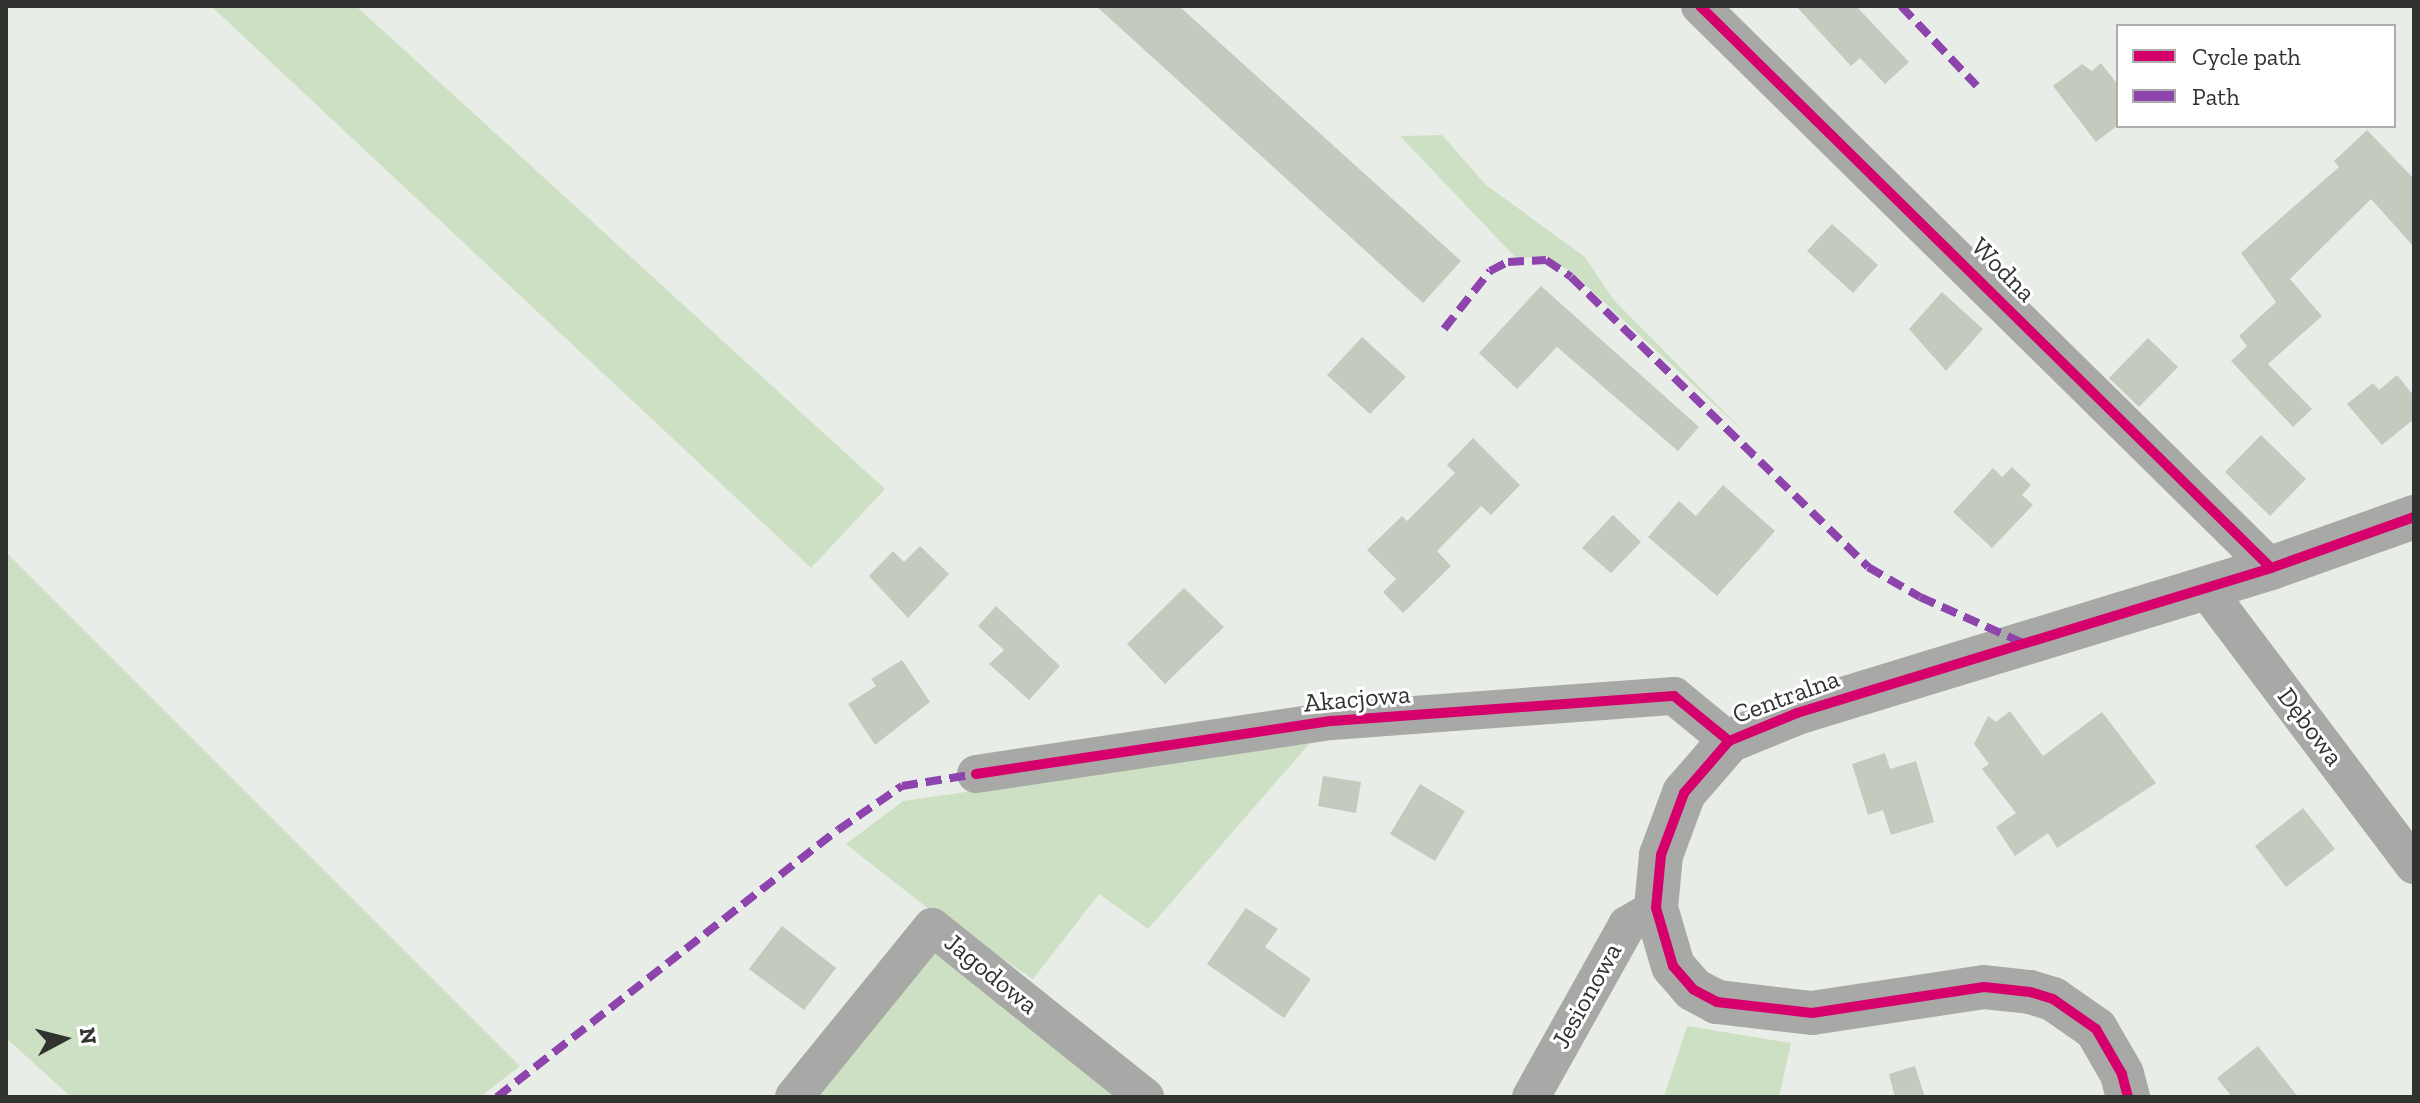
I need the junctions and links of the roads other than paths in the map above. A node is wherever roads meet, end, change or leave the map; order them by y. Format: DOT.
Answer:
graph roads {
  1 [pos="1700,6"];
  2 [pos="2414,517"];
  3 [pos="2271,568"];
  4 [pos="2205,588"];
  5 [pos="1729,741"];
  6 [pos="976,774"];
  7 [pos="2414,865"];
  8 [pos="1656,908"];
  9 [pos="794,1097"];
  10 [pos="1145,1097"];
  11 [pos="1531,1097"];
  12 [pos="2128,1097"];
  1 -- 3 [label="street, Wodna"];
  2 -- 3 [label="street, Centralna"];
  3 -- 4 [label="street, Centralna"];
  4 -- 5 [label="street, Centralna"];
  4 -- 7 [label="street, Dębowa"];
  5 -- 6 [label="street, Akacjowa"];
  5 -- 8 [label="street, Centralna"];
  8 -- 11 [label="street, Jesionowa"];
  8 -- 12 [label="street, Centralna"];
  9 -- 10 [label="street, Jagodowa"];
}
